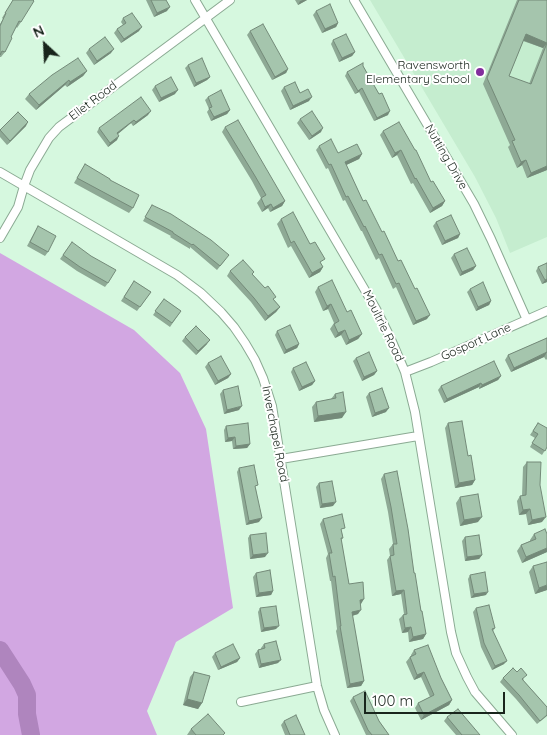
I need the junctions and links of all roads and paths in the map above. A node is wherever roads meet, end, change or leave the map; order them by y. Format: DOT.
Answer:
graph roads {
  1 [pos="195,0"];
  2 [pos="230,0"];
  3 [pos="354,0"];
  4 [pos="206,18"];
  5 [pos="0,172"];
  6 [pos="24,186"];
  7 [pos="0,238"];
  8 [pos="547,311"];
  9 [pos="527,320"];
  10 [pos="405,372"];
  11 [pos="418,436"];
  12 [pos="281,459"];
  13 [pos="318,686"];
  14 [pos="241,702"];
  15 [pos="335,735"];
  16 [pos="512,735"];
  1 -- 4 [label="street, Moultrie Road"];
  2 -- 4 [label="street, Ellet Road"];
  3 -- 9 [label="street, Nutting Drive"];
  4 -- 6 [label="street, Ellet Road"];
  4 -- 10 [label="street, Moultrie Road"];
  5 -- 6 [label="street, Inverchapel Road"];
  6 -- 7 [label="street, Ellet Road"];
  6 -- 12 [label="street, Inverchapel Road"];
  8 -- 9 [label="street, Gosport Lane"];
  9 -- 10 [label="street, Gosport Lane"];
  10 -- 11 [label="street, Moultrie Road"];
  11 -- 12 [label="street"];
  11 -- 16 [label="street, Moultrie Road"];
  12 -- 13 [label="street, Inverchapel Road"];
  13 -- 14 [label="street"];
  13 -- 15 [label="street, Inverchapel Road"];
}
